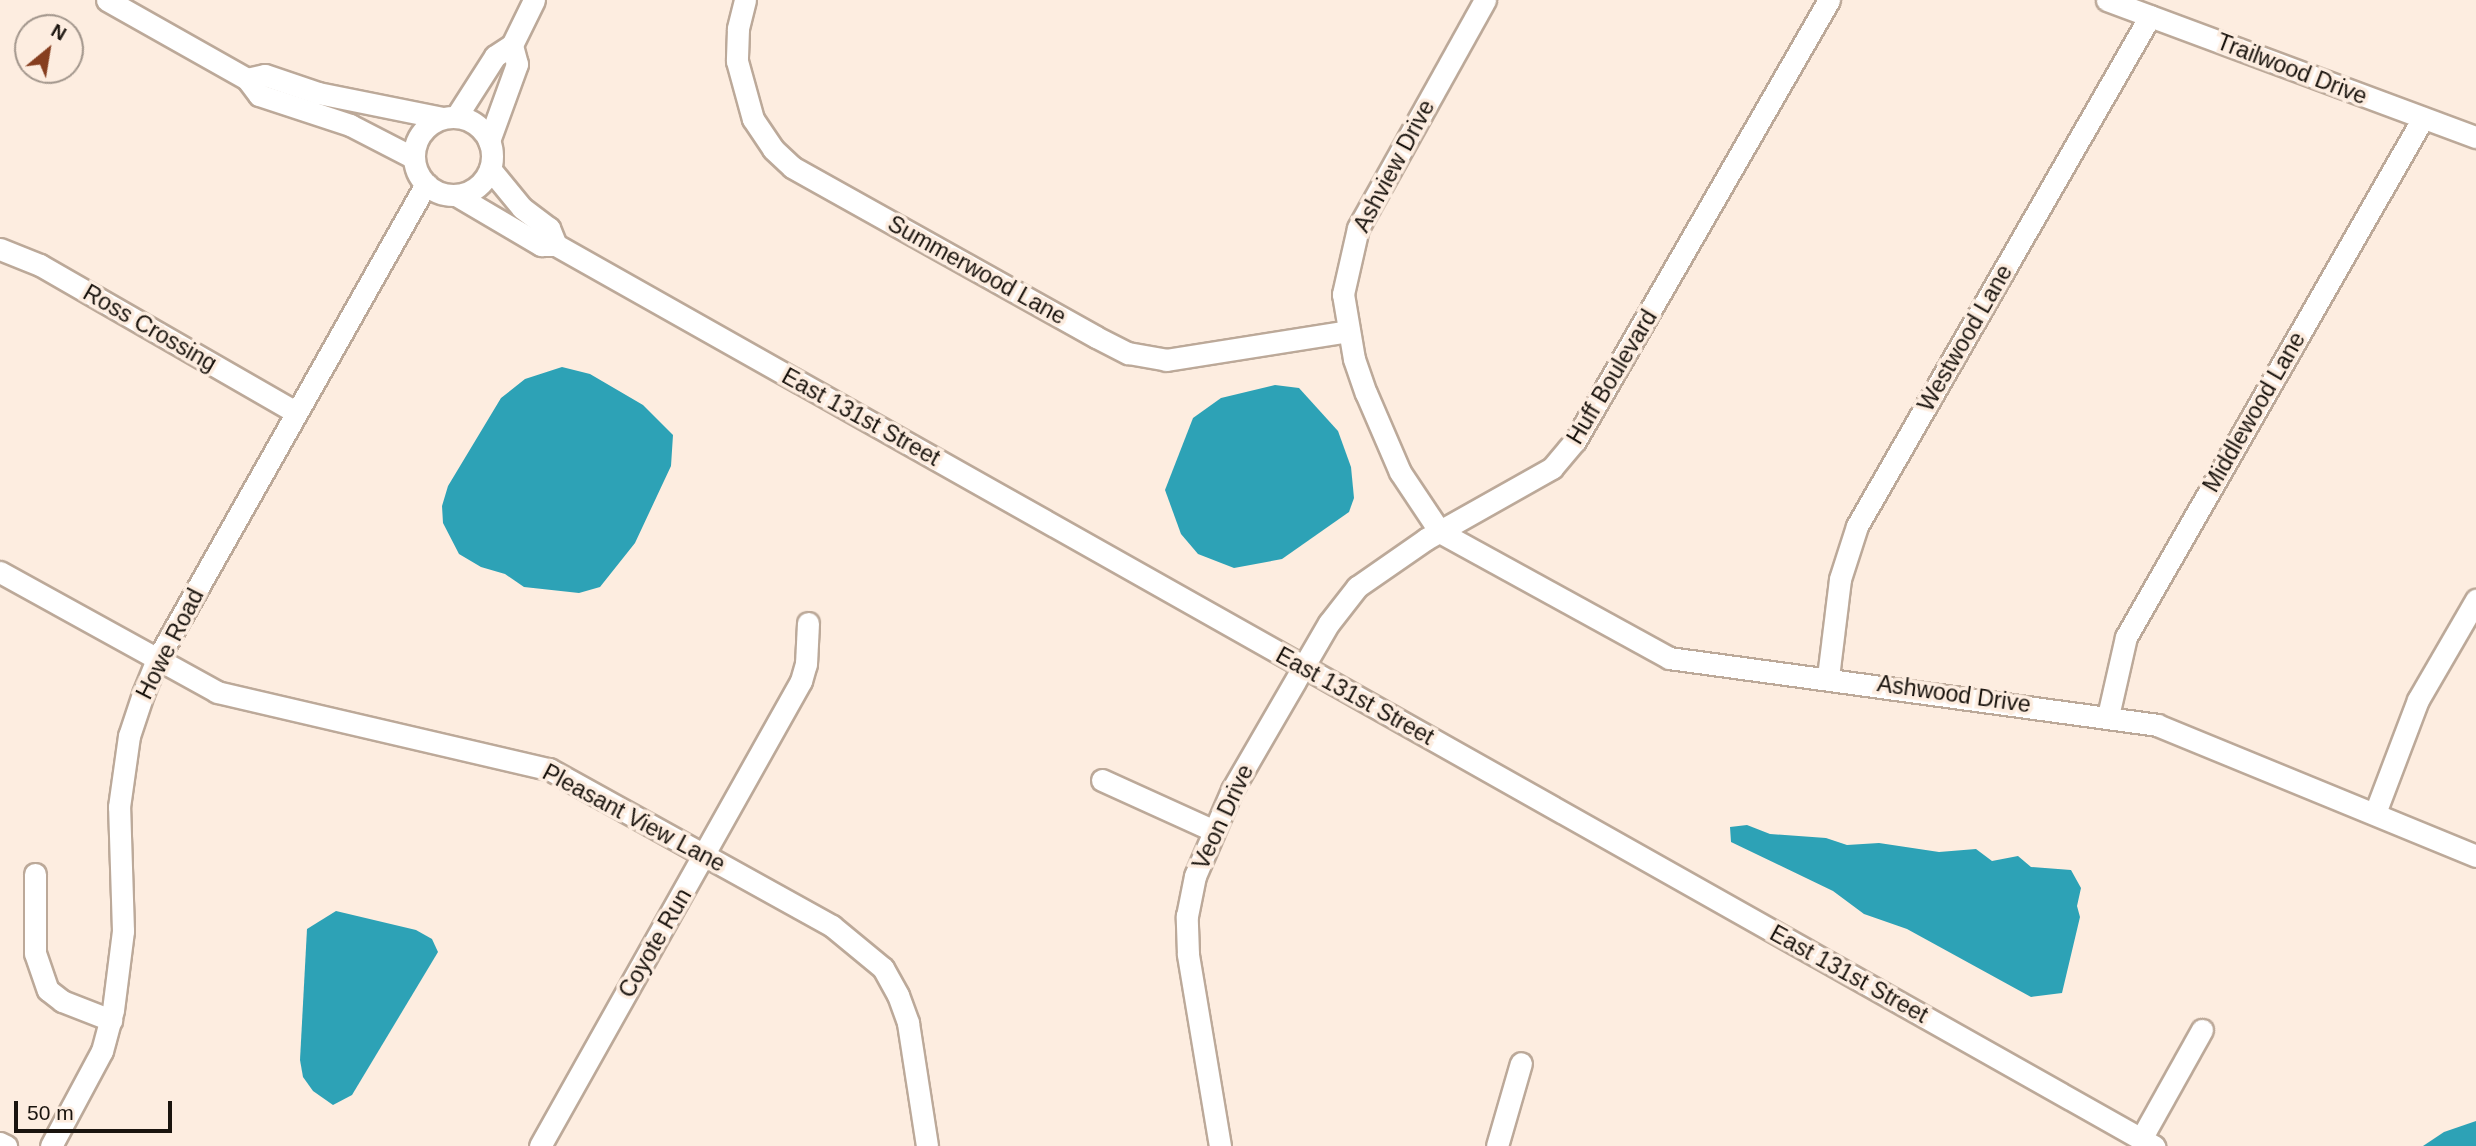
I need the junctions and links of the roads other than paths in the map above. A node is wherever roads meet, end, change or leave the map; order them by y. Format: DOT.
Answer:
graph roads {
  1 [pos="107,0"];
  2 [pos="534,0"];
  3 [pos="745,0"];
  4 [pos="1485,0"];
  5 [pos="1829,0"];
  6 [pos="2107,0"];
  7 [pos="2150,16"];
  8 [pos="512,45"];
  9 [pos="247,79"];
  10 [pos="449,117"];
  11 [pos="2423,118"];
  12 [pos="2476,138"];
  13 [pos="489,141"];
  14 [pos="414,158"];
  15 [pos="490,169"];
  16 [pos="426,184"];
  17 [pos="456,195"];
  18 [pos="556,245"];
  19 [pos="0,249"];
  20 [pos="1349,331"];
  21 [pos="296,412"];
  22 [pos="1440,532"];
  23 [pos="0,572"];
  24 [pos="2476,600"];
  25 [pos="808,623"];
  26 [pos="157,660"];
  27 [pos="1304,667"];
  28 [pos="1828,677"];
  29 [pos="2108,716"];
  30 [pos="1102,780"];
  31 [pos="2375,813"];
  32 [pos="1212,830"];
  33 [pos="704,855"];
  34 [pos="2476,856"];
  35 [pos="35,874"];
  36 [pos="111,1020"];
  37 [pos="2202,1030"];
  38 [pos="1521,1063"];
  39 [pos="2147,1142"];
  40 [pos="0,1143"];
  41 [pos="6,1146"];
  42 [pos="51,1146"];
  43 [pos="540,1146"];
  44 [pos="928,1146"];
  45 [pos="1220,1146"];
  46 [pos="1497,1146"];
  1 -- 9 [label="street"];
  2 -- 8 [label="street"];
  3 -- 20 [label="street, Summerwood Lane"];
  4 -- 20 [label="street, Ashview Drive"];
  5 -- 22 [label="street, Huff Boulevard"];
  6 -- 7 [label="street, Trailwood Drive"];
  7 -- 11 [label="street, Trailwood Drive"];
  7 -- 28 [label="street, Westwood Lane"];
  8 -- 10 [label="street"];
  8 -- 13 [label="street"];
  9 -- 10 [label="street"];
  9 -- 14 [label="street"];
  10 -- 13 [label="street"];
  10 -- 14 [label="street"];
  11 -- 12 [label="street, Trailwood Drive"];
  11 -- 29 [label="street, Middlewood Lane"];
  13 -- 15 [label="street"];
  14 -- 16 [label="street"];
  15 -- 17 [label="street"];
  15 -- 18 [label="street, East 131st Street"];
  16 -- 17 [label="street"];
  16 -- 21 [label="street, Howe Road"];
  17 -- 18 [label="street, East 131st Street"];
  18 -- 27 [label="street, East 131st Street"];
  19 -- 21 [label="street, Ross Crossing"];
  20 -- 22 [label="street, Ashview Drive"];
  21 -- 26 [label="street, Howe Road"];
  22 -- 27 [label="street, Huff Boulevard"];
  22 -- 28 [label="street, Ashwood Drive"];
  23 -- 26 [label="street, Pleasant View Lane"];
  24 -- 31 [label="street"];
  25 -- 33 [label="street, Coyote Run"];
  26 -- 33 [label="street, Pleasant View Lane"];
  26 -- 36 [label="street, Howe Road"];
  27 -- 32 [label="street, Veon Drive"];
  27 -- 39 [label="street, East 131st Street"];
  28 -- 29 [label="street, Ashwood Drive"];
  29 -- 31 [label="street, Ashwood Drive"];
  30 -- 32 [label="street"];
  31 -- 34 [label="street, Ashwood Drive"];
  32 -- 45 [label="street, Veon Drive"];
  33 -- 43 [label="street, Coyote Run"];
  33 -- 44 [label="street, Pleasant View Lane"];
  35 -- 36 [label="street"];
  36 -- 42 [label="street, Howe Road"];
  37 -- 39 [label="street"];
  38 -- 46 [label="street"];
  40 -- 41 [label="street"];
}
